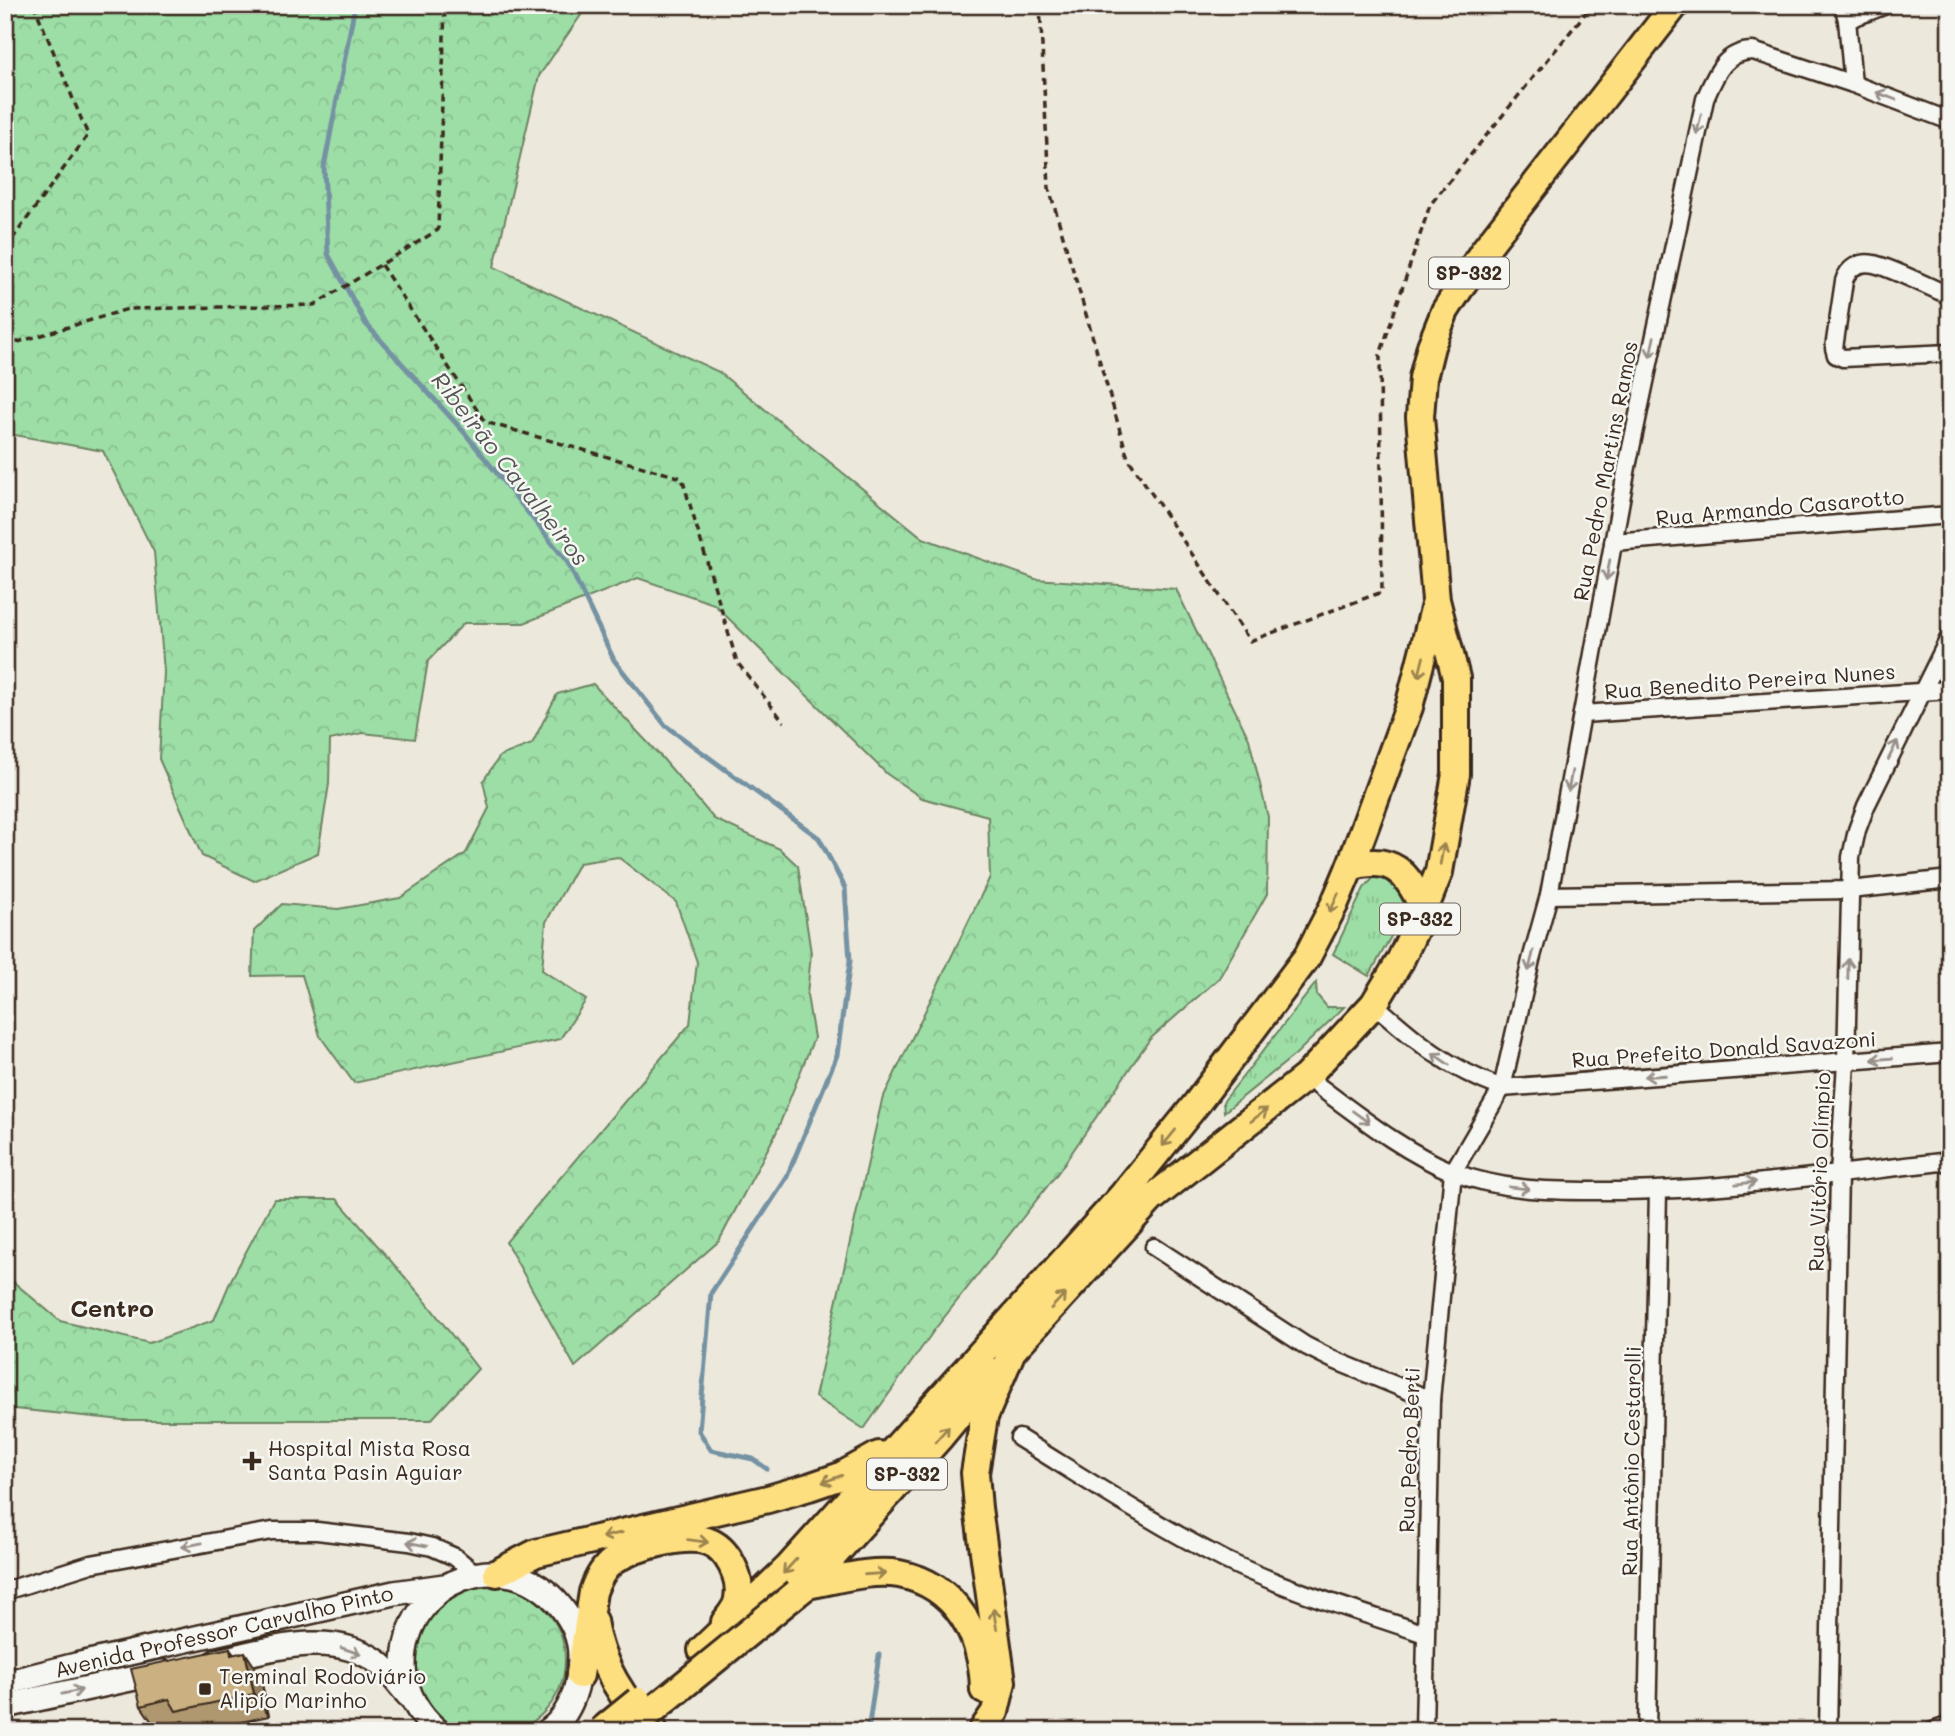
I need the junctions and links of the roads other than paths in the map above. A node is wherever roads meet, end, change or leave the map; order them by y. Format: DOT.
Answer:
graph roads {
  1 [pos="1675,5"];
  2 [pos="1886,5"];
  3 [pos="1845,13"];
  4 [pos="1853,83"];
  5 [pos="1950,121"];
  6 [pos="1950,296"];
  7 [pos="1950,353"];
  8 [pos="1950,515"];
  9 [pos="1613,542"];
  10 [pos="1436,600"];
  11 [pos="1950,636"];
  12 [pos="1950,690"];
  13 [pos="1921,692"];
  14 [pos="1582,714"];
  15 [pos="1350,867"];
  16 [pos="1950,879"];
  17 [pos="1850,890"];
  18 [pos="1549,895"];
  19 [pos="1424,910"];
  20 [pos="1374,1004"];
  21 [pos="1950,1053"];
  22 [pos="1846,1062"];
  23 [pos="1306,1077"];
  24 [pos="1502,1088"];
  25 [pos="1950,1161"];
  26 [pos="1453,1172"];
  27 [pos="1839,1174"];
  28 [pos="1658,1191"];
  29 [pos="1154,1247"];
  30 [pos="1007,1340"];
  31 [pos="1431,1401"];
  32 [pos="911,1430"];
  33 [pos="1019,1438"];
  34 [pos="487,1574"];
  35 [pos="444,1586"];
  36 [pos="802,1589"];
  37 [pos="5,1591"];
  38 [pos="588,1630"];
  39 [pos="1425,1634"];
  40 [pos="702,1650"];
  41 [pos="580,1675"];
  42 [pos="5,1683"];
  43 [pos="412,1700"];
  44 [pos="5,1706"];
  45 [pos="1950,1725"];
  46 [pos="438,1731"];
  47 [pos="548,1731"];
  48 [pos="601,1731"];
  49 [pos="627,1731"];
  50 [pos="654,1731"];
  51 [pos="980,1731"];
  52 [pos="1424,1731"];
  53 [pos="1647,1731"];
  54 [pos="1828,1731"];
  55 [pos="1933,1731"];
  1 -- 10 [label="main road, SP-332"];
  2 -- 3 [label="street"];
  3 -- 4 [label="street"];
  5 -- 4 [label="street, one-way"];
  4 -- 9 [label="street, Rua Pedro Martins Ramos, one-way"];
  6 -- 7 [label="street"];
  8 -- 9 [label="street, Rua Armando Casarotto"];
  9 -- 14 [label="street, Rua Pedro Martins Ramos, one-way"];
  10 -- 15 [label="main road, SP-332, one-way"];
  19 -- 10 [label="main road, SP-332, one-way"];
  11 -- 13 [label="street, Rua Vitório Olímpio"];
  12 -- 13 [label="street, Rua Benedito Pereira Nunes"];
  13 -- 14 [label="street, Rua Benedito Pereira Nunes"];
  17 -- 13 [label="street, Rua Vitório Olímpio, one-way"];
  14 -- 18 [label="street, Rua Pedro Martins Ramos, one-way"];
  15 -- 19 [label="main road, SP-332"];
  15 -- 30 [label="main road, SP-332, one-way"];
  16 -- 17 [label="street"];
  17 -- 18 [label="street"];
  22 -- 17 [label="street, Rua Vitório Olímpio, one-way"];
  18 -- 24 [label="street, Rua Pedro Martins Ramos, one-way"];
  19 -- 20 [label="main road, SP-332"];
  20 -- 23 [label="main road, SP-332"];
  24 -- 20 [label="street, one-way"];
  21 -- 22 [label="street, Rua Prefeito Donald Savazoni, one-way"];
  22 -- 24 [label="street, Rua Prefeito Donald Savazoni, one-way"];
  22 -- 27 [label="street, Rua Vitório Olímpio"];
  23 -- 26 [label="street, one-way"];
  30 -- 23 [label="main road, SP-332, one-way"];
  24 -- 26 [label="street, Rua Pedro Martins Ramos"];
  25 -- 27 [label="street"];
  26 -- 28 [label="street, one-way"];
  26 -- 31 [label="street, Rua Pedro Berti"];
  28 -- 27 [label="street, one-way"];
  27 -- 54 [label="street, Rua Vitório Olímpio"];
  28 -- 53 [label="street, Rua Antônio Cestarolli"];
  29 -- 31 [label="street"];
  30 -- 32 [label="main road, SP-332"];
  36 -- 30 [label="main road, SP-332, one-way"];
  51 -- 30 [label="main road, one-way"];
  31 -- 39 [label="street, Rua Pedro Berti"];
  32 -- 34 [label="main road, one-way"];
  32 -- 40 [label="main road, SP-332, one-way"];
  33 -- 39 [label="street"];
  34 -- 35 [label="street, Avenida Professor Carvalho Pinto"];
  34 -- 37 [label="street, one-way"];
  34 -- 38 [label="street"];
  35 -- 42 [label="street, Avenida Professor Carvalho Pinto"];
  35 -- 43 [label="street"];
  36 -- 49 [label="main road, SP-332, bridge"];
  36 -- 51 [label="main road, one-way"];
  38 -- 40 [label="main road, one-way"];
  38 -- 41 [label="main road"];
  38 -- 50 [label="main road"];
  39 -- 52 [label="street, Rua Pedro Berti"];
  40 -- 48 [label="main road, SP-332, bridge"];
  41 -- 47 [label="street"];
  44 -- 43 [label="street, Avenida Professor Carvalho Pinto, one-way"];
  43 -- 46 [label="street, Avenida Professor Carvalho Pinto"];
  45 -- 55 [label="street"];
}
